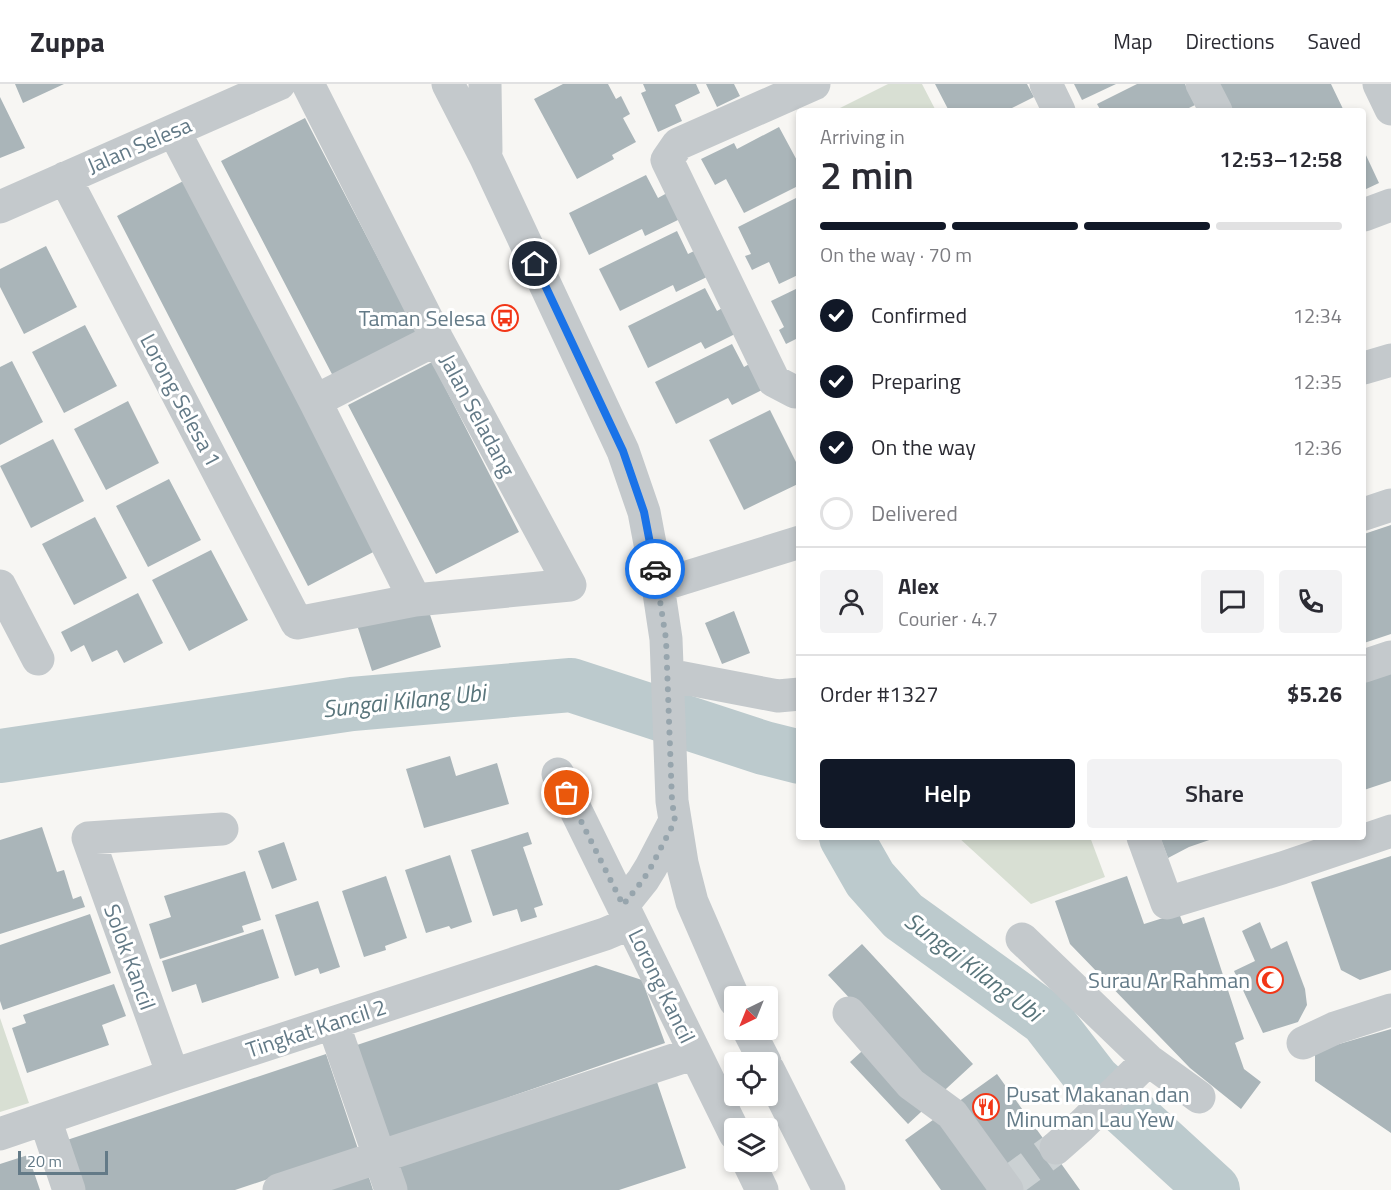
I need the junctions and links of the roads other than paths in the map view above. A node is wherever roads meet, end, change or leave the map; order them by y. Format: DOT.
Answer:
graph roads {
  1 [pos="279,84"];
  2 [pos="308,84"];
  3 [pos="448,84"];
  4 [pos="485,84"];
  5 [pos="1046,84"];
  6 [pos="1202,84"];
  7 [pos="1379,84"];
  8 [pos="795,88"];
  9 [pos="1058,108"];
  10 [pos="1214,108"];
  11 [pos="1391,109"];
  12 [pos="174,131"];
  13 [pos="486,159"];
  14 [pos="65,178"];
  15 [pos="1391,205"];
  16 [pos="0,207"];
  17 [pos="1366,214"];
  18 [pos="437,339"];
  19 [pos="1391,360"];
  20 [pos="1366,367"];
  21 [pos="796,392"];
  22 [pos="315,401"];
  23 [pos="1391,505"];
  24 [pos="1366,513"];
  25 [pos="796,543"];
  26 [pos="0,586"];
  27 [pos="658,586"];
  28 [pos="415,600"];
  29 [pos="1391,657"];
  30 [pos="38,659"];
  31 [pos="1366,665"];
  32 [pos="668,686"];
  33 [pos="796,694"];
  34 [pos="558,774"];
  35 [pos="673,811"];
  36 [pos="222,829"];
  37 [pos="1391,831"];
  38 [pos="1366,839"];
  39 [pos="1144,840"];
  40 [pos="1364,840"];
  41 [pos="627,914"];
  42 [pos="1022,939"];
  43 [pos="728,986"];
  44 [pos="1391,1010"];
  45 [pos="849,1013"];
  46 [pos="333,1023"];
  47 [pos="1303,1043"];
  48 [pos="695,1053"];
  49 [pos="1140,1068"];
  50 [pos="173,1075"];
  51 [pos="778,1089"];
  52 [pos="1198,1097"];
  53 [pos="727,1118"];
  54 [pos="45,1119"];
  55 [pos="0,1134"];
  56 [pos="1056,1148"];
  57 [pos="380,1157"];
  58 [pos="69,1190"];
  59 [pos="279,1190"];
  60 [pos="391,1190"];
  61 [pos="829,1190"];
  62 [pos="1007,1190"];
  1 -- 12 [label="street, Jalan Selesa"];
  2 -- 18 [label="street, Jalan Seladang"];
  3 -- 13 [label="street"];
  4 -- 13 [label="street"];
  5 -- 9 [label="street"];
  6 -- 10 [label="street"];
  7 -- 11 [label="street"];
  8 -- 21 [label="street"];
  12 -- 14 [label="street, Jalan Selesa"];
  12 -- 22 [label="street"];
  13 -- 27 [label="street"];
  14 -- 16 [label="street, Jalan Selesa"];
  14 -- 28 [label="street, Lorong Selesa 1"];
  15 -- 17 [label="street"];
  18 -- 22 [label="street"];
  18 -- 28 [label="street, Jalan Seladang"];
  19 -- 20 [label="street"];
  22 -- 28 [label="street"];
  23 -- 24 [label="street"];
  25 -- 27 [label="street"];
  26 -- 30 [label="street"];
  27 -- 32 [label="street"];
  29 -- 31 [label="street"];
  32 -- 33 [label="street"];
  32 -- 35 [label="street"];
  34 -- 41 [label="street, Lorong Kancil"];
  35 -- 41 [label="street"];
  35 -- 43 [label="street"];
  36 -- 50 [label="street, Solok Kancil"];
  37 -- 38 [label="street"];
  39 -- 40 [label="street"];
  41 -- 46 [label="street, Tingkat Kancil 2"];
  41 -- 48 [label="street, Lorong Kancil"];
  42 -- 49 [label="street"];
  44 -- 47 [label="street"];
  45 -- 62 [label="street"];
  46 -- 50 [label="street, Tingkat Kancil 2"];
  46 -- 57 [label="street"];
  48 -- 53 [label="street, Lorong Kancil"];
  48 -- 57 [label="street"];
  49 -- 52 [label="street"];
  49 -- 56 [label="street"];
  50 -- 54 [label="street, Tingkat Kancil 2"];
  51 -- 61 [label="street"];
  54 -- 55 [label="street, Tingkat Kancil 2"];
  54 -- 58 [label="street"];
  57 -- 59 [label="street"];
  57 -- 60 [label="street"];
}
